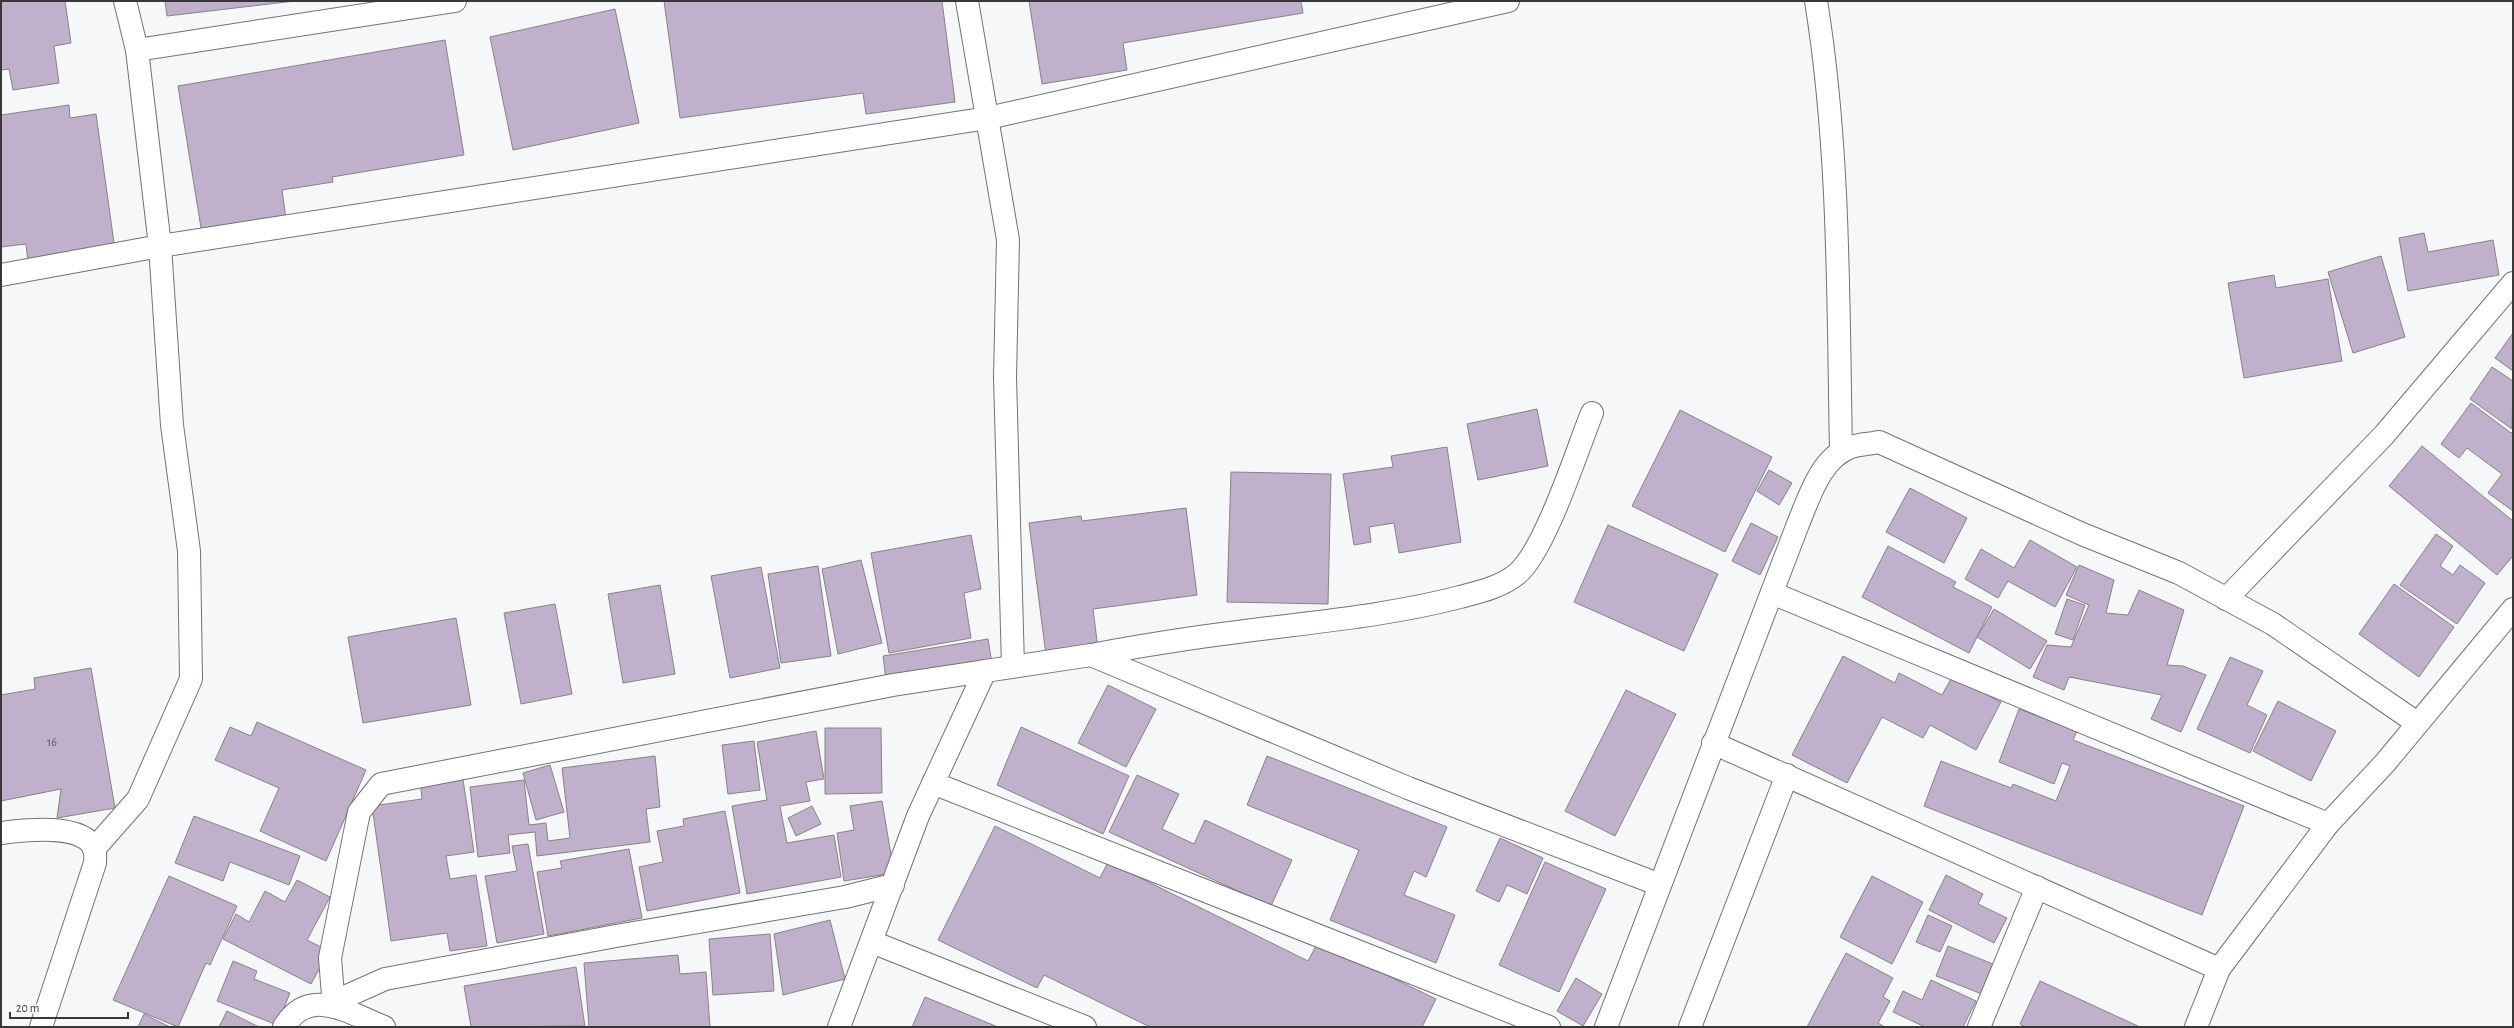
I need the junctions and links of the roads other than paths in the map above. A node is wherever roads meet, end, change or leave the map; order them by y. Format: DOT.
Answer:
graph roads {
  1 [pos="125,1"];
  2 [pos="455,1"];
  3 [pos="967,1"];
  4 [pos="1508,1"];
  5 [pos="1816,1"];
  6 [pos="137,50"];
  7 [pos="988,118"];
  8 [pos="160,246"];
  9 [pos="1,275"];
  10 [pos="2513,283"];
  11 [pos="1592,413"];
  12 [pos="1841,452"];
  13 [pos="1772,593"];
  14 [pos="2226,598"];
  15 [pos="2513,609"];
  16 [pos="1091,655"];
  17 [pos="1013,666"];
  18 [pos="985,671"];
  19 [pos="2418,723"];
  20 [pos="1713,743"];
  21 [pos="1787,775"];
  22 [pos="933,783"];
  23 [pos="2328,824"];
  24 [pos="1,833"];
  25 [pos="94,849"];
  26 [pos="1660,884"];
  27 [pos="893,885"];
  28 [pos="2037,886"];
  29 [pos="872,942"];
  30 [pos="2220,969"];
  31 [pos="334,1007"];
  32 [pos="41,1027"];
  33 [pos="284,1027"];
  34 [pos="384,1027"];
  35 [pos="838,1027"];
  36 [pos="1085,1027"];
  37 [pos="1549,1027"];
  38 [pos="1606,1027"];
  39 [pos="1690,1027"];
  40 [pos="1980,1027"];
  41 [pos="2196,1027"];
  1 -- 6 [label="street"];
  2 -- 6 [label="street"];
  3 -- 7 [label="street"];
  4 -- 7 [label="street"];
  5 -- 12 [label="street"];
  6 -- 8 [label="street"];
  7 -- 8 [label="street"];
  7 -- 17 [label="street"];
  8 -- 9 [label="street"];
  8 -- 25 [label="street"];
  10 -- 14 [label="street"];
  11 -- 16 [label="street"];
  12 -- 13 [label="street"];
  12 -- 14 [label="street"];
  13 -- 20 [label="street"];
  13 -- 23 [label="street"];
  14 -- 19 [label="street"];
  15 -- 19 [label="street"];
  16 -- 17 [label="street"];
  16 -- 26 [label="street"];
  17 -- 18 [label="street"];
  18 -- 22 [label="street"];
  18 -- 31 [label="street"];
  19 -- 23 [label="street"];
  20 -- 21 [label="street"];
  20 -- 26 [label="street"];
  21 -- 28 [label="street"];
  21 -- 39 [label="street"];
  22 -- 27 [label="street"];
  22 -- 37 [label="street"];
  23 -- 30 [label="street"];
  24 -- 25 [label="street"];
  25 -- 32 [label="street"];
  26 -- 38 [label="street"];
  27 -- 29 [label="street"];
  27 -- 31 [label="street"];
  28 -- 30 [label="street"];
  28 -- 40 [label="street"];
  29 -- 35 [label="street"];
  29 -- 36 [label="street"];
  30 -- 41 [label="street"];
  31 -- 33 [label="street"];
  31 -- 34 [label="street"];
}
